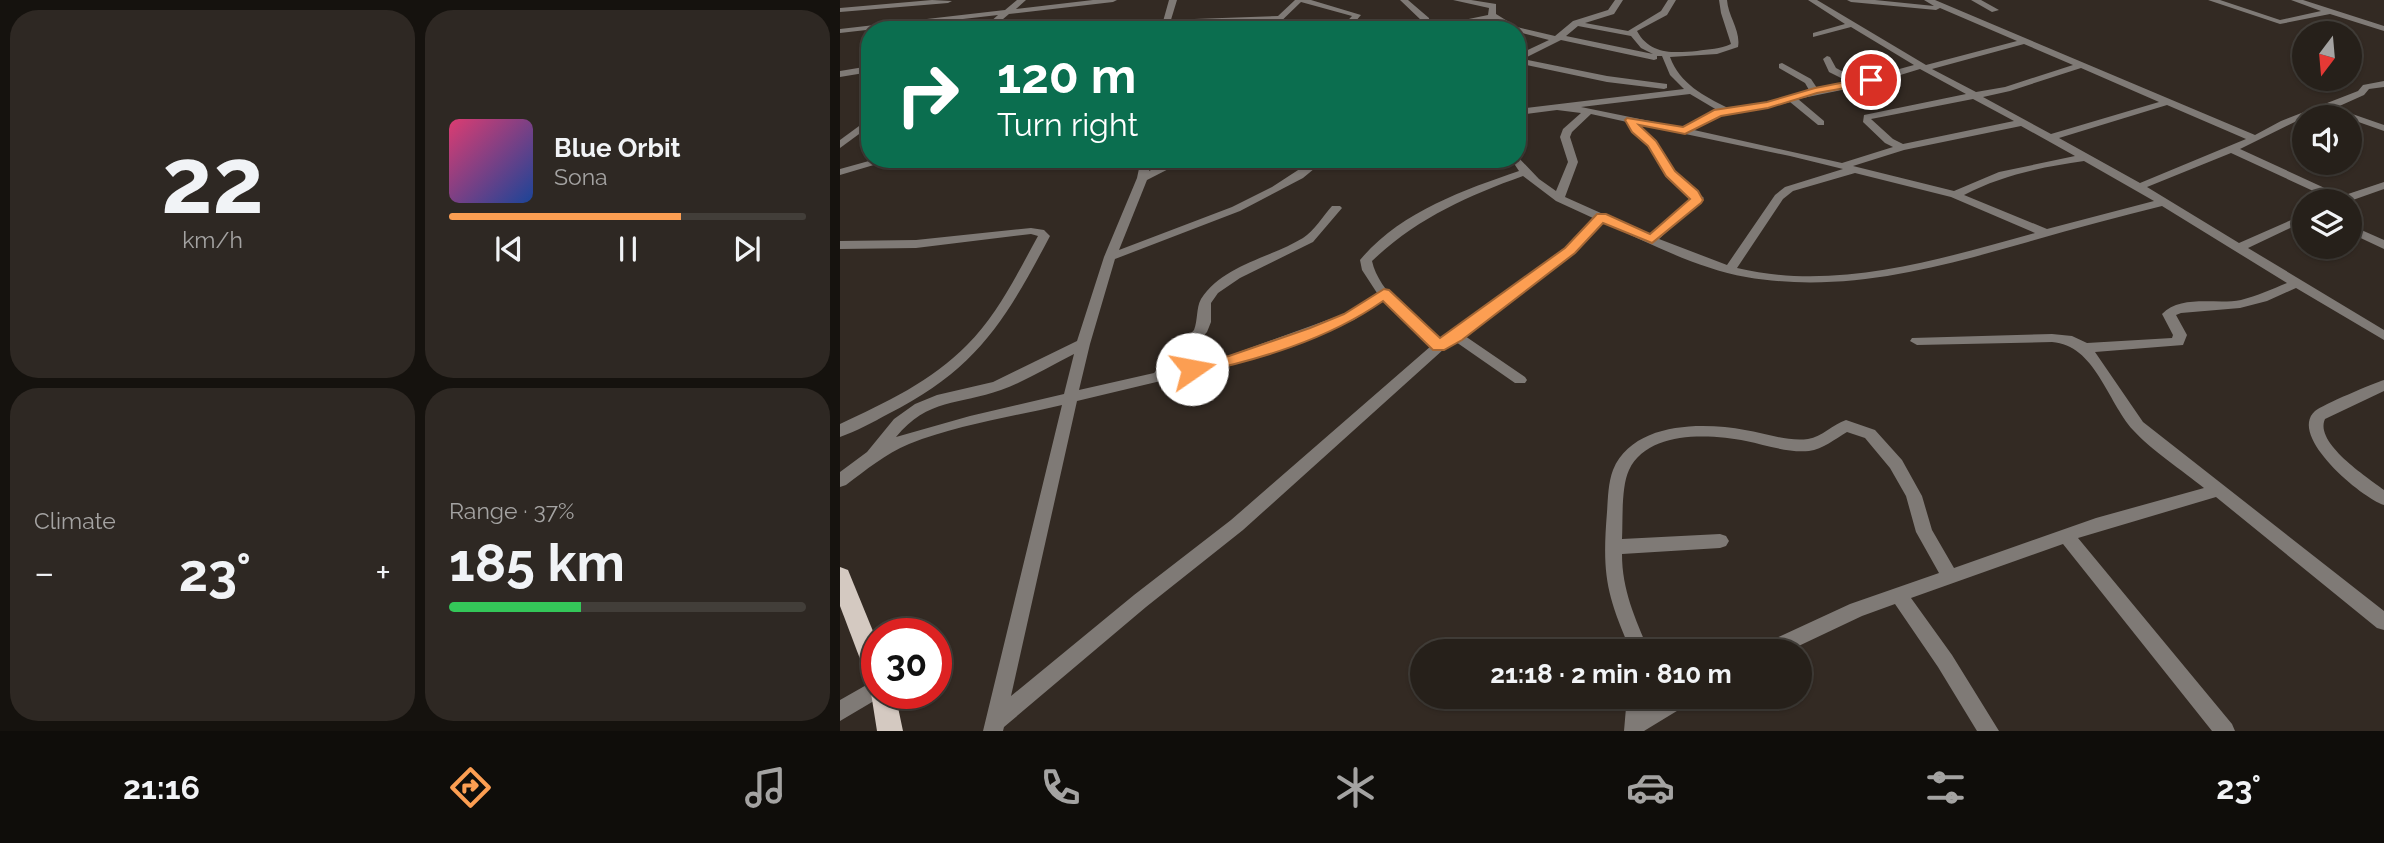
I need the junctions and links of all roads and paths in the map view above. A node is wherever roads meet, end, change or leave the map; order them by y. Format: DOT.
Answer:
graph roads {
  1 [pos="948,0"];
  2 [pos="1022,0"];
  3 [pos="1113,0"];
  4 [pos="1173,0"];
  5 [pos="1300,0"];
  6 [pos="1404,0"];
  7 [pos="1457,0"];
  8 [pos="1619,0"];
  9 [pos="1672,0"];
  10 [pos="1722,0"];
  11 [pos="1812,0"];
  12 [pos="1851,0"];
  13 [pos="1928,0"];
  14 [pos="1975,0"];
  15 [pos="2212,0"];
  16 [pos="2295,0"];
  17 [pos="1886,2"];
  18 [pos="1952,9"];
  19 [pos="840,10"];
  20 [pos="1995,10"];
  21 [pos="2329,12"];
  22 [pos="1003,14"];
  23 [pos="1493,16"];
  24 [pos="1279,18"];
  25 [pos="940,21"];
  26 [pos="995,21"];
  27 [pos="1167,21"];
  28 [pos="1202,21"];
  29 [pos="1276,21"];
  30 [pos="1351,21"];
  31 [pos="1426,21"];
  32 [pos="1469,21"];
  33 [pos="1502,21"];
  34 [pos="1576,23"];
  35 [pos="1852,24"];
  36 [pos="861,29"];
  37 [pos="2384,29"];
  38 [pos="1526,30"];
  39 [pos="840,31"];
  40 [pos="1816,35"];
  41 [pos="1635,36"];
  42 [pos="1558,38"];
  43 [pos="2026,41"];
  44 [pos="1625,52"];
  45 [pos="1526,54"];
  46 [pos="1666,57"];
  47 [pos="1827,59"];
  48 [pos="1526,61"];
  49 [pos="2082,65"];
  50 [pos="1782,66"];
  51 [pos="1923,67"];
  52 [pos="861,70"];
  53 [pos="840,74"];
  54 [pos="1858,82"];
  55 [pos="2384,84"];
  56 [pos="1687,88"];
  57 [pos="1815,91"];
  58 [pos="1976,95"];
  59 [pos="1791,98"];
  60 [pos="2168,102"];
  61 [pos="2334,105"];
  62 [pos="1556,107"];
  63 [pos="1526,111"];
  64 [pos="1589,111"];
  65 [pos="1726,111"];
  66 [pos="1631,120"];
  67 [pos="2292,120"];
  68 [pos="2362,120"];
  69 [pos="2025,122"];
  70 [pos="1821,123"];
  71 [pos="861,128"];
  72 [pos="2384,128"];
  73 [pos="1685,131"];
  74 [pos="2052,137"];
  75 [pos="2255,139"];
  76 [pos="840,145"];
  77 [pos="1902,147"];
  78 [pos="2232,149"];
  79 [pos="2087,157"];
  80 [pos="861,166"];
  81 [pos="1144,168"];
  82 [pos="1164,168"];
  83 [pos="1309,168"];
  84 [pos="1521,168"];
  85 [pos="1847,168"];
  86 [pos="840,172"];
  87 [pos="1524,173"];
  88 [pos="1142,178"];
  89 [pos="2384,185"];
  90 [pos="2139,187"];
  91 [pos="2316,189"];
  92 [pos="2362,193"];
  93 [pos="1955,195"];
  94 [pos="1559,197"];
  95 [pos="2164,202"];
  96 [pos="1336,208"];
  97 [pos="1601,217"];
  98 [pos="2292,223"];
  99 [pos="2046,233"];
  100 [pos="2362,234"];
  101 [pos="1652,239"];
  102 [pos="840,245"];
  103 [pos="2384,245"];
  104 [pos="2240,247"];
  105 [pos="1110,257"];
  106 [pos="1730,269"];
  107 [pos="2297,283"];
  108 [pos="1384,293"];
  109 [pos="1456,336"];
  110 [pos="2384,336"];
  111 [pos="1917,341"];
  112 [pos="1083,344"];
  113 [pos="1439,346"];
  114 [pos="2085,348"];
  115 [pos="1158,377"];
  116 [pos="1520,380"];
  117 [pos="2384,385"];
  118 [pos="1069,398"];
  119 [pos="840,431"];
  120 [pos="871,457"];
  121 [pos="840,481"];
  122 [pos="2219,490"];
  123 [pos="2384,499"];
  124 [pos="2067,537"];
  125 [pos="1720,541"];
  126 [pos="1613,548"];
  127 [pos="840,577"];
  128 [pos="1951,578"];
  129 [pos="1899,597"];
  130 [pos="2384,622"];
  131 [pos="861,630"];
  132 [pos="1635,639"];
  133 [pos="1794,639"];
  134 [pos="861,698"];
  135 [pos="886,709"];
  136 [pos="1636,709"];
  137 [pos="1662,709"];
  138 [pos="840,711"];
  139 [pos="996,725"];
  140 [pos="1634,727"];
  141 [pos="890,731"];
  142 [pos="1989,731"];
  143 [pos="2225,731"];
  1 -- 19 [label="street"];
  1 -- 25 [label="street"];
  2 -- 22 [label="street"];
  3 -- 22 [label="street"];
  4 -- 27 [label="street"];
  5 -- 24 [label="street"];
  5 -- 30 [label="street"];
  6 -- 31 [label="street"];
  7 -- 23 [label="street"];
  8 -- 34 [label="street"];
  9 -- 41 [label="street"];
  10 -- 46 [label="street"];
  11 -- 35 [label="street"];
  12 -- 17 [label="street"];
  13 -- 18 [label="street"];
  14 -- 20 [label="street"];
  15 -- 21 [label="street"];
  16 -- 21 [label="street"];
  17 -- 18 [label="street"];
  18 -- 43 [label="street"];
  21 -- 37 [label="street"];
  22 -- 25 [label="street"];
  22 -- 26 [label="street"];
  23 -- 32 [label="street"];
  23 -- 33 [label="street"];
  24 -- 28 [label="street"];
  24 -- 29 [label="street"];
  34 -- 41 [label="street"];
  34 -- 42 [label="street"];
  35 -- 40 [label="street"];
  35 -- 51 [label="street"];
  36 -- 39 [label="street"];
  38 -- 42 [label="street"];
  41 -- 44 [label="street"];
  41 -- 46 [label="street"];
  42 -- 44 [label="street"];
  42 -- 45 [label="street"];
  43 -- 49 [label="street"];
  43 -- 51 [label="street"];
  44 -- 46 [label="street"];
  46 -- 56 [label="street"];
  47 -- 54 [label="street"];
  48 -- 56 [label="street"];
  49 -- 58 [label="street"];
  49 -- 60 [label="street"];
  50 -- 57 [label="street"];
  51 -- 54 [label="street"];
  51 -- 58 [label="street"];
  52 -- 53 [label="street"];
  54 -- 57 [label="street"];
  55 -- 61 [label="street"];
  56 -- 62 [label="street"];
  56 -- 65 [label="street"];
  57 -- 59 [label="street"];
  58 -- 69 [label="street"];
  58 -- 77 [label="street"];
  59 -- 65 [label="street"];
  59 -- 70 [label="street"];
  60 -- 74 [label="street"];
  60 -- 75 [label="street"];
  62 -- 63 [label="street"];
  62 -- 64 [label="street"];
  64 -- 66 [label="street"];
  64 -- 94 [label="street"];
  65 -- 73 [label="street"];
  66 -- 73 [label="street"];
  66 -- 101 [label="street"];
  67 -- 75 [label="street"];
  68 -- 72 [label="street"];
  69 -- 74 [label="street"];
  69 -- 77 [label="street"];
  71 -- 76 [label="street"];
  73 -- 85 [label="street"];
  74 -- 79 [label="street"];
  75 -- 78 [label="street"];
  77 -- 85 [label="street"];
  78 -- 90 [label="street"];
  78 -- 91 [label="street"];
  79 -- 90 [label="street"];
  79 -- 93 [label="street"];
  80 -- 86 [label="street"];
  81 -- 88 [label="street"];
  82 -- 88 [label="street"];
  83 -- 105 [label="street"];
  84 -- 87 [label="street"];
  85 -- 93 [label="street"];
  85 -- 106 [label="street"];
  87 -- 94 [label="street"];
  87 -- 108 [label="street"];
  88 -- 105 [label="street"];
  89 -- 92 [label="street"];
  90 -- 95 [label="street"];
  93 -- 99 [label="street"];
  94 -- 97 [label="street"];
  95 -- 99 [label="street"];
  95 -- 104 [label="street"];
  96 -- 115 [label="street"];
  97 -- 101 [label="street"];
  97 -- 109 [label="street"];
  98 -- 104 [label="street"];
  99 -- 106 [label="street"];
  100 -- 103 [label="street"];
  101 -- 106 [label="street"];
  102 -- 119 [label="street"];
  104 -- 107 [label="street"];
  105 -- 112 [label="street"];
  107 -- 110 [label="street"];
  107 -- 114 [label="street"];
  108 -- 113 [label="street"];
  108 -- 115 [label="street"];
  109 -- 113 [label="street"];
  109 -- 116 [label="street"];
  111 -- 114 [label="street"];
  112 -- 118 [label="street"];
  112 -- 120 [label="street"];
  113 -- 139 [label="street"];
  114 -- 122 [label="street"];
  115 -- 118 [label="street"];
  117 -- 123 [label="street"];
  118 -- 120 [label="street"];
  118 -- 139 [label="street"];
  120 -- 121 [label="street"];
  122 -- 124 [label="street"];
  122 -- 130 [label="street"];
  124 -- 128 [label="street"];
  124 -- 143 [label="street"];
  125 -- 126 [label="street"];
  126 -- 128 [label="street"];
  126 -- 132 [label="street"];
  127 -- 131 [label="main road"];
  128 -- 129 [label="street"];
  129 -- 133 [label="street"];
  129 -- 142 [label="street"];
  134 -- 138 [label="street"];
  135 -- 141 [label="main road"];
  136 -- 140 [label="street"];
  137 -- 140 [label="street"];
}
